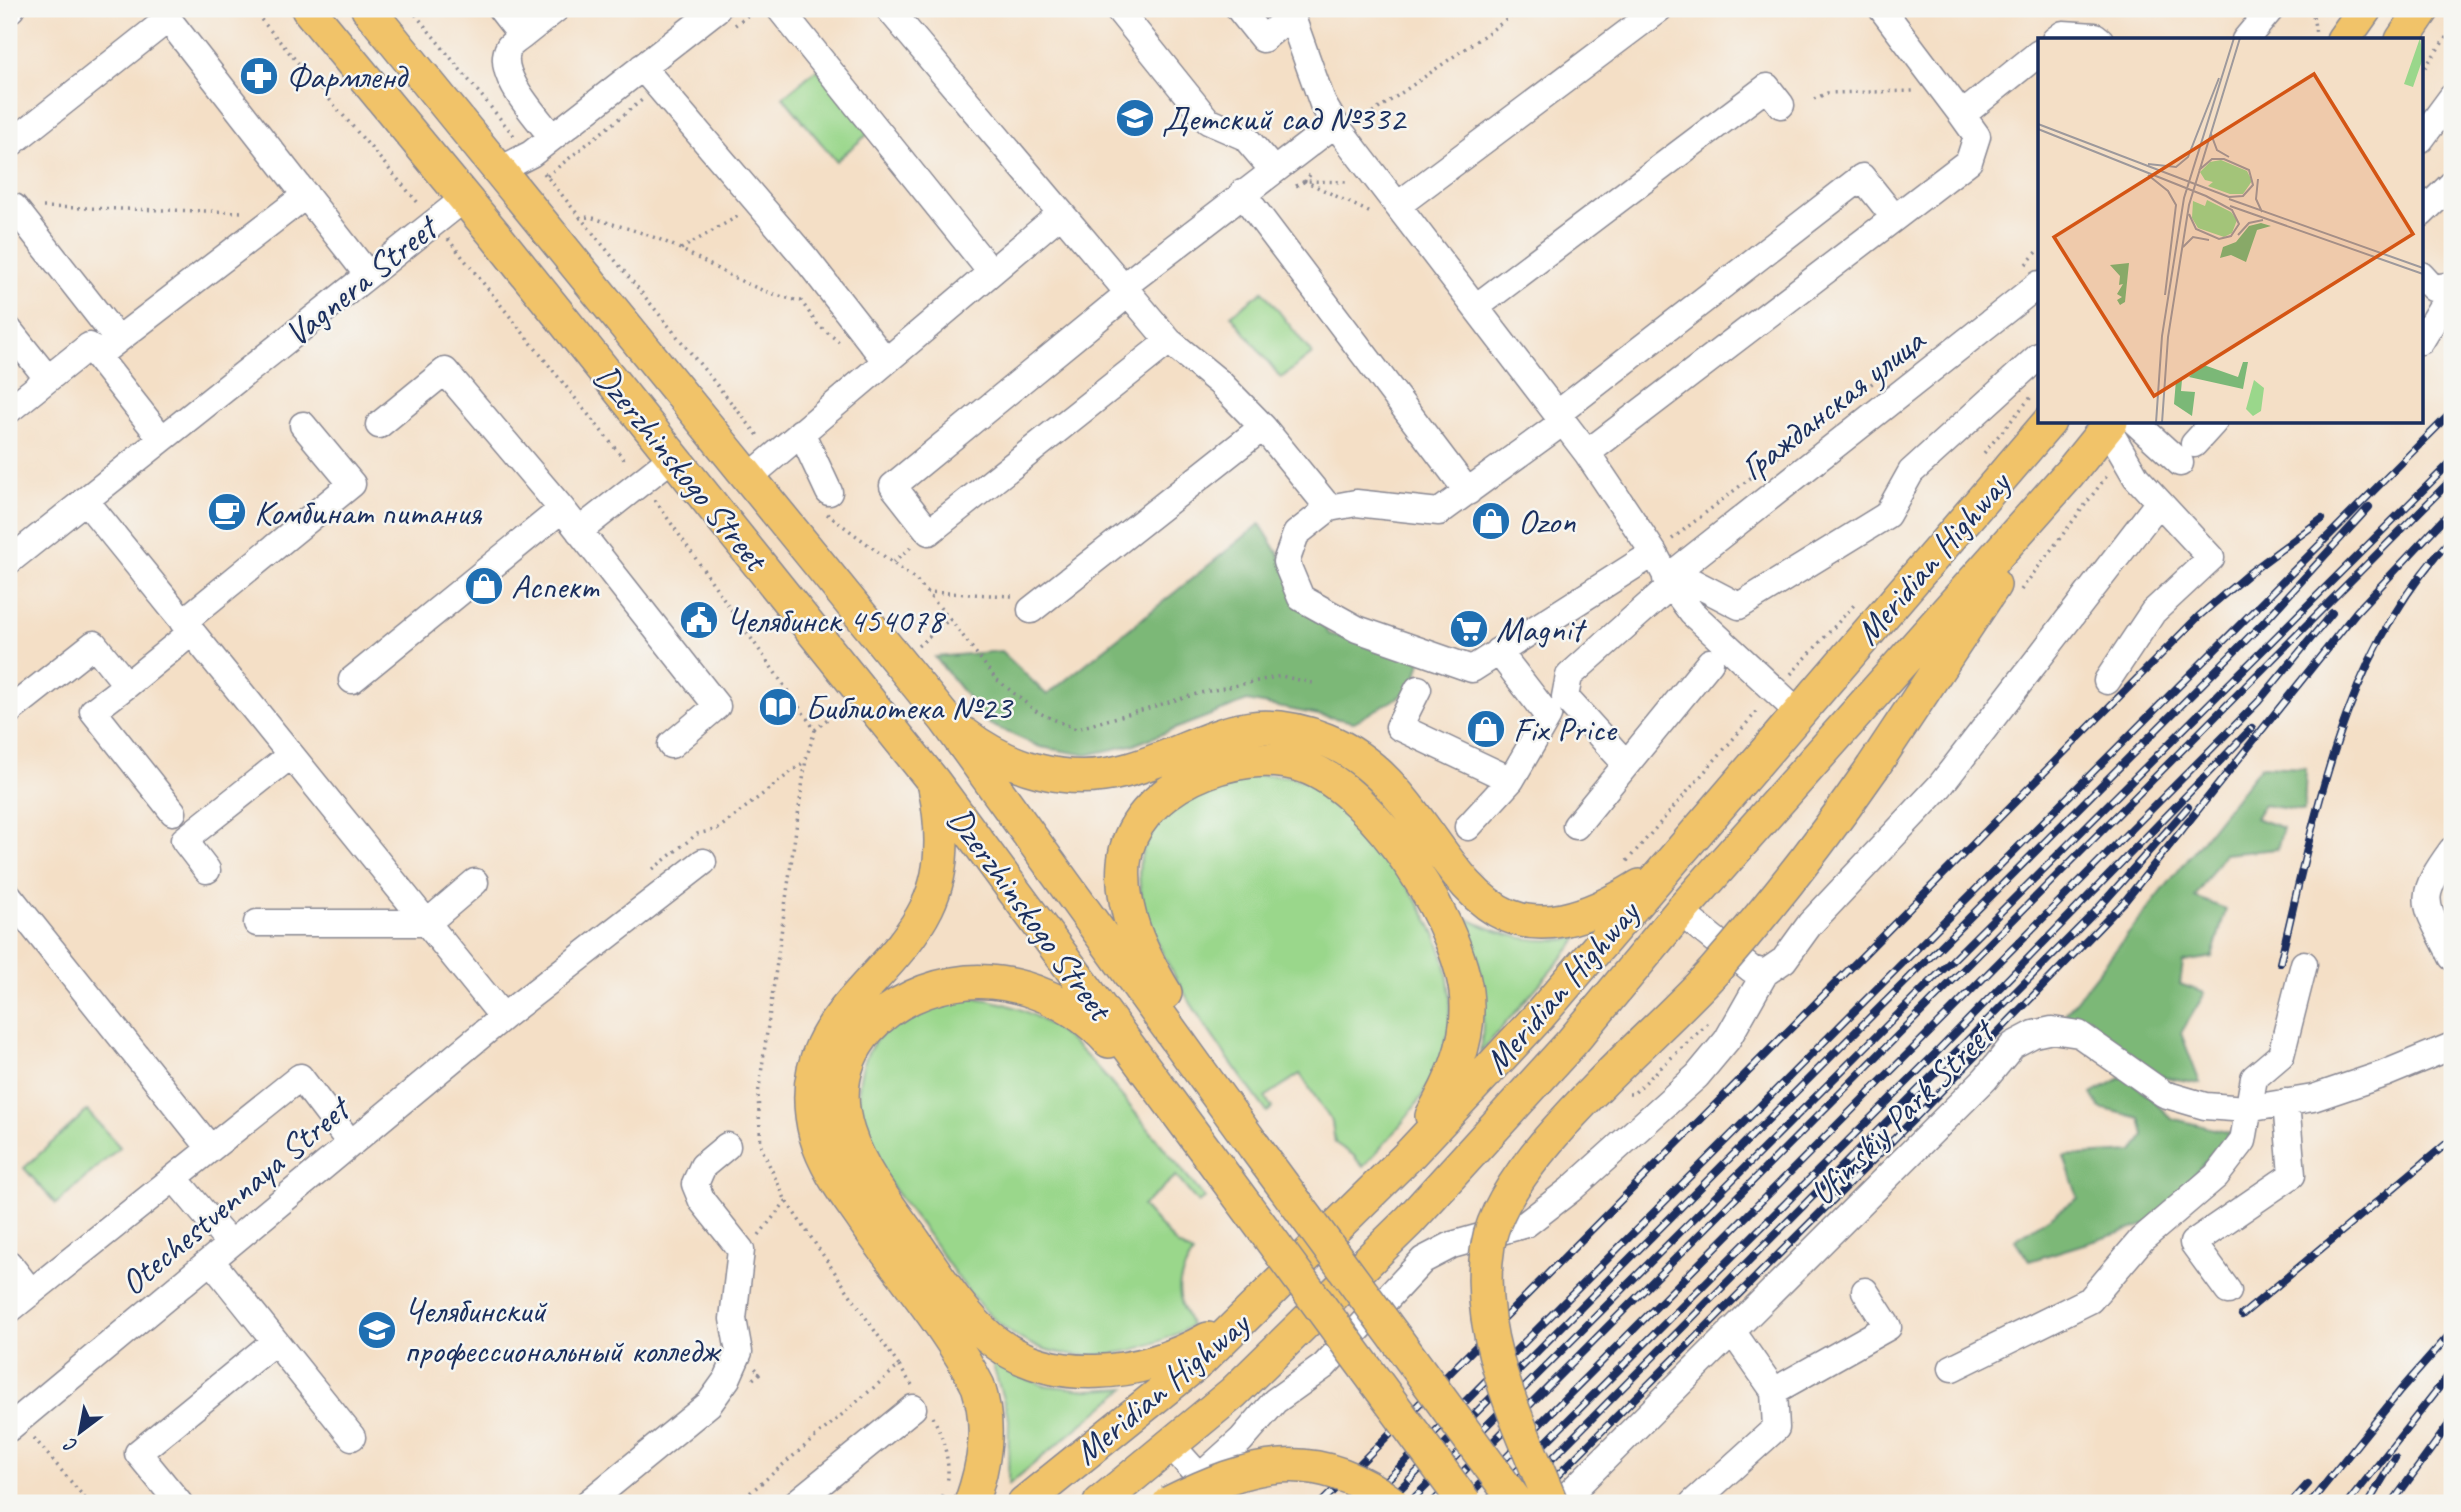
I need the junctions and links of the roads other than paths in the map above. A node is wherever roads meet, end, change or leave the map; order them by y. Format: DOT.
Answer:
graph roads {
  1 [pos="309,9"];
  2 [pos="368,9"];
  3 [pos="501,9"];
  4 [pos="556,9"];
  5 [pos="717,9"];
  6 [pos="780,9"];
  7 [pos="889,9"];
  8 [pos="1118,9"];
  9 [pos="1239,9"];
  10 [pos="1659,9"];
  11 [pos="1882,9"];
  12 [pos="2271,9"];
  13 [pos="2365,9"];
  14 [pos="2423,9"];
  15 [pos="1291,12"];
  16 [pos="167,14"];
  17 [pos="522,36"];
  18 [pos="2058,38"];
  19 [pos="2097,38"];
  20 [pos="2247,38"];
  21 [pos="2330,38"];
  22 [pos="2403,38"];
  23 [pos="2038,54"];
  24 [pos="642,67"];
  25 [pos="2452,97"];
  26 [pos="1781,105"];
  27 [pos="1955,106"];
  28 [pos="1339,130"];
  29 [pos="552,137"];
  30 [pos="2422,138"];
  31 [pos="9,145"];
  32 [pos="500,170"];
  33 [pos="1273,170"];
  34 [pos="2452,184"];
  35 [pos="306,195"];
  36 [pos="465,198"];
  37 [pos="1248,201"];
  38 [pos="11,206"];
  39 [pos="1388,211"];
  40 [pos="2422,213"];
  41 [pos="1059,215"];
  42 [pos="1894,217"];
  43 [pos="991,272"];
  44 [pos="368,275"];
  45 [pos="2031,275"];
  46 [pos="2422,276"];
  47 [pos="2452,287"];
  48 [pos="1127,289"];
  49 [pos="1476,307"];
  50 [pos="9,330"];
  51 [pos="2422,339"];
  52 [pos="1168,341"];
  53 [pos="107,348"];
  54 [pos="2038,357"];
  55 [pos="880,365"];
  56 [pos="48,379"];
  57 [pos="9,410"];
  58 [pos="1560,418"];
  59 [pos="2047,424"];
  60 [pos="2116,424"];
  61 [pos="2117,424"];
  62 [pos="2119,424"];
  63 [pos="2212,424"];
  64 [pos="303,425"];
  65 [pos="379,425"];
  66 [pos="1262,427"];
  67 [pos="802,432"];
  68 [pos="162,439"];
  69 [pos="1587,453"];
  70 [pos="673,457"];
  71 [pos="2069,474"];
  72 [pos="747,479"];
  73 [pos="1468,492"];
  74 [pos="85,500"];
  75 [pos="824,500"];
  76 [pos="2159,502"];
  77 [pos="1329,508"];
  78 [pos="562,509"];
  79 [pos="579,530"];
  80 [pos="1654,553"];
  81 [pos="9,561"];
  82 [pos="1669,582"];
  83 [pos="1039,604"];
  84 [pos="187,627"];
  85 [pos="1498,651"];
  86 [pos="1710,662"];
  87 [pos="352,680"];
  88 [pos="2107,681"];
  89 [pos="127,685"];
  90 [pos="1418,689"];
  91 [pos="1787,703"];
  92 [pos="9,710"];
  93 [pos="946,720"];
  94 [pos="671,745"];
  95 [pos="290,755"];
  96 [pos="1626,764"];
  97 [pos="1511,780"];
  98 [pos="933,781"];
  99 [pos="173,812"];
  100 [pos="1576,826"];
  101 [pos="1468,827"];
  102 [pos="2452,850"];
  103 [pos="703,862"];
  104 [pos="207,870"];
  105 [pos="1662,872"];
  106 [pos="475,882"];
  107 [pos="12,908"];
  108 [pos="1680,912"];
  109 [pos="257,923"];
  110 [pos="427,923"];
  111 [pos="2452,957"];
  112 [pos="2304,964"];
  113 [pos="1765,973"];
  114 [pos="503,1017"];
  115 [pos="2452,1046"];
  116 [pos="2286,1102"];
  117 [pos="2247,1109"];
  118 [pos="351,1144"];
  119 [pos="727,1146"];
  120 [pos="1254,1146"];
  121 [pos="210,1148"];
  122 [pos="1412,1153"];
  123 [pos="1219,1169"];
  124 [pos="175,1179"];
  125 [pos="221,1252"];
  126 [pos="9,1264"];
  127 [pos="1865,1291"];
  128 [pos="2228,1291"];
  129 [pos="31,1292"];
  130 [pos="9,1310"];
  131 [pos="1249,1314"];
  132 [pos="1732,1331"];
  133 [pos="275,1341"];
  134 [pos="1952,1368"];
  135 [pos="1774,1391"];
  136 [pos="918,1402"];
  137 [pos="9,1428"];
  138 [pos="352,1437"];
  139 [pos="1172,1446"];
  140 [pos="1200,1477"];
  141 [pos="178,1503"];
  142 [pos="588,1503"];
  143 [pos="796,1503"];
  144 [pos="971,1503"];
  145 [pos="1024,1503"];
  146 [pos="1100,1503"];
  147 [pos="1169,1503"];
  148 [pos="1223,1503"];
  149 [pos="1392,1503"];
  150 [pos="1465,1503"];
  151 [pos="1517,1503"];
  152 [pos="1551,1503"];
  153 [pos="1560,1503"];
  154 [pos="1693,1503"];
  1 -- 36 [label="main road, Dzerzhinskogo Street"];
  2 -- 32 [label="main road, Dzerzhinskogo Street"];
  3 -- 17 [label="street"];
  4 -- 17 [label="street"];
  5 -- 24 [label="street, Vagnera Street"];
  6 -- 43 [label="street"];
  7 -- 41 [label="street"];
  8 -- 33 [label="street"];
  9 -- 15 [label="street"];
  10 -- 39 [label="street"];
  11 -- 27 [label="street"];
  12 -- 20 [label="street"];
  13 -- 21 [label="main road"];
  14 -- 22 [label="main road"];
  15 -- 28 [label="street"];
  16 -- 31 [label="street"];
  16 -- 35 [label="street"];
  17 -- 29 [label="street"];
  18 -- 19 [label="street"];
  23 -- 27 [label="street"];
  24 -- 29 [label="street, Vagnera Street"];
  24 -- 55 [label="street"];
  25 -- 30 [label="street"];
  26 -- 49 [label="street"];
  27 -- 42 [label="street"];
  28 -- 33 [label="street"];
  28 -- 39 [label="street"];
  29 -- 32 [label="street, Vagnera Street"];
  32 -- 36 [label="main road, Vagnera Street"];
  32 -- 72 [label="main road, Dzerzhinskogo Street"];
  33 -- 37 [label="street"];
  34 -- 40 [label="street"];
  35 -- 44 [label="street"];
  35 -- 53 [label="street"];
  36 -- 44 [label="street, Vagnera Street"];
  36 -- 70 [label="main road, Dzerzhinskogo Street"];
  37 -- 48 [label="street"];
  37 -- 73 [label="street"];
  38 -- 53 [label="street"];
  39 -- 49 [label="street"];
  41 -- 43 [label="street"];
  41 -- 48 [label="street"];
  42 -- 58 [label="street"];
  42 -- 69 [label="street"];
  43 -- 55 [label="street"];
  44 -- 68 [label="street, Vagnera Street"];
  45 -- 82 [label="street, Гражданская улица"];
  46 -- 47 [label="street"];
  47 -- 51 [label="street"];
  48 -- 52 [label="street"];
  48 -- 52 [label="street"];
  49 -- 58 [label="street"];
  50 -- 56 [label="street"];
  52 -- 66 [label="street"];
  53 -- 56 [label="street"];
  53 -- 68 [label="street"];
  54 -- 82 [label="street"];
  55 -- 67 [label="street"];
  56 -- 57 [label="street"];
  58 -- 69 [label="street"];
  58 -- 73 [label="street"];
  59 -- 91 [label="main road, Meridian Highway"];
  60 -- 71 [label="main road, Meridian Highway"];
  61 -- 76 [label="street"];
  62 -- 63 [label="street"];
  64 -- 84 [label="street"];
  65 -- 78 [label="street"];
  66 -- 77 [label="street"];
  66 -- 83 [label="street"];
  67 -- 72 [label="street"];
  67 -- 75 [label="street"];
  68 -- 74 [label="street, Vagnera Street"];
  69 -- 80 [label="street"];
  70 -- 79 [label="street"];
  70 -- 98 [label="main road, Dzerzhinskogo Street"];
  71 -- 108 [label="main road, Meridian Highway"];
  71 -- 152 [label="main road, bridge"];
  72 -- 93 [label="main road, Dzerzhinskogo Street"];
  73 -- 77 [label="street"];
  74 -- 81 [label="street, Vagnera Street"];
  74 -- 84 [label="street"];
  76 -- 88 [label="street"];
  76 -- 113 [label="street"];
  77 -- 85 [label="street"];
  78 -- 79 [label="street"];
  78 -- 87 [label="street"];
  79 -- 94 [label="street"];
  80 -- 82 [label="street"];
  80 -- 85 [label="street"];
  82 -- 91 [label="street"];
  82 -- 96 [label="street, Гражданская улица"];
  84 -- 89 [label="street"];
  84 -- 95 [label="street"];
  85 -- 97 [label="street"];
  86 -- 96 [label="street"];
  89 -- 92 [label="street"];
  89 -- 99 [label="street"];
  90 -- 97 [label="street"];
  91 -- 105 [label="main road, Meridian Highway"];
  93 -- 105 [label="main road"];
  93 -- 120 [label="main road, Dzerzhinskogo Street"];
  95 -- 104 [label="street"];
  95 -- 110 [label="street"];
  96 -- 100 [label="street"];
  97 -- 101 [label="street"];
  98 -- 123 [label="main road, Dzerzhinskogo Street"];
  98 -- 144 [label="main road"];
  102 -- 111 [label="street"];
  103 -- 114 [label="street, Otechestvennaya Street"];
  105 -- 122 [label="main road, Meridian Highway"];
  106 -- 110 [label="street"];
  107 -- 121 [label="street"];
  108 -- 113 [label="street"];
  108 -- 139 [label="main road, Meridian Highway"];
  109 -- 110 [label="street"];
  110 -- 114 [label="street"];
  112 -- 117 [label="street"];
  113 -- 140 [label="street"];
  114 -- 118 [label="street, Otechestvennaya Street"];
  115 -- 116 [label="street, Ufimskiy Park Street"];
  116 -- 117 [label="street, Ufimskiy Park Street"];
  116 -- 128 [label="street"];
  117 -- 132 [label="street, Ufimskiy Park Street"];
  117 -- 134 [label="street"];
  118 -- 121 [label="street"];
  118 -- 125 [label="street, Otechestvennaya Street"];
  119 -- 142 [label="street"];
  120 -- 122 [label="main road"];
  120 -- 151 [label="main road, bridge"];
  121 -- 124 [label="street"];
  122 -- 131 [label="main road, Meridian Highway"];
  123 -- 131 [label="main road"];
  123 -- 150 [label="main road, bridge"];
  124 -- 125 [label="street"];
  124 -- 129 [label="street"];
  125 -- 133 [label="street"];
  125 -- 137 [label="street, Otechestvennaya Street"];
  126 -- 129 [label="street"];
  127 -- 135 [label="street"];
  129 -- 130 [label="street"];
  131 -- 145 [label="main road, Meridian Highway"];
  132 -- 135 [label="street"];
  132 -- 153 [label="street, Ufimskiy Park Street"];
  133 -- 138 [label="street"];
  133 -- 141 [label="street"];
  135 -- 154 [label="street"];
  136 -- 143 [label="street"];
  139 -- 140 [label="street"];
  139 -- 146 [label="main road, Meridian Highway"];
  140 -- 148 [label="street"];
  147 -- 149 [label="main road, bridge"];
}
